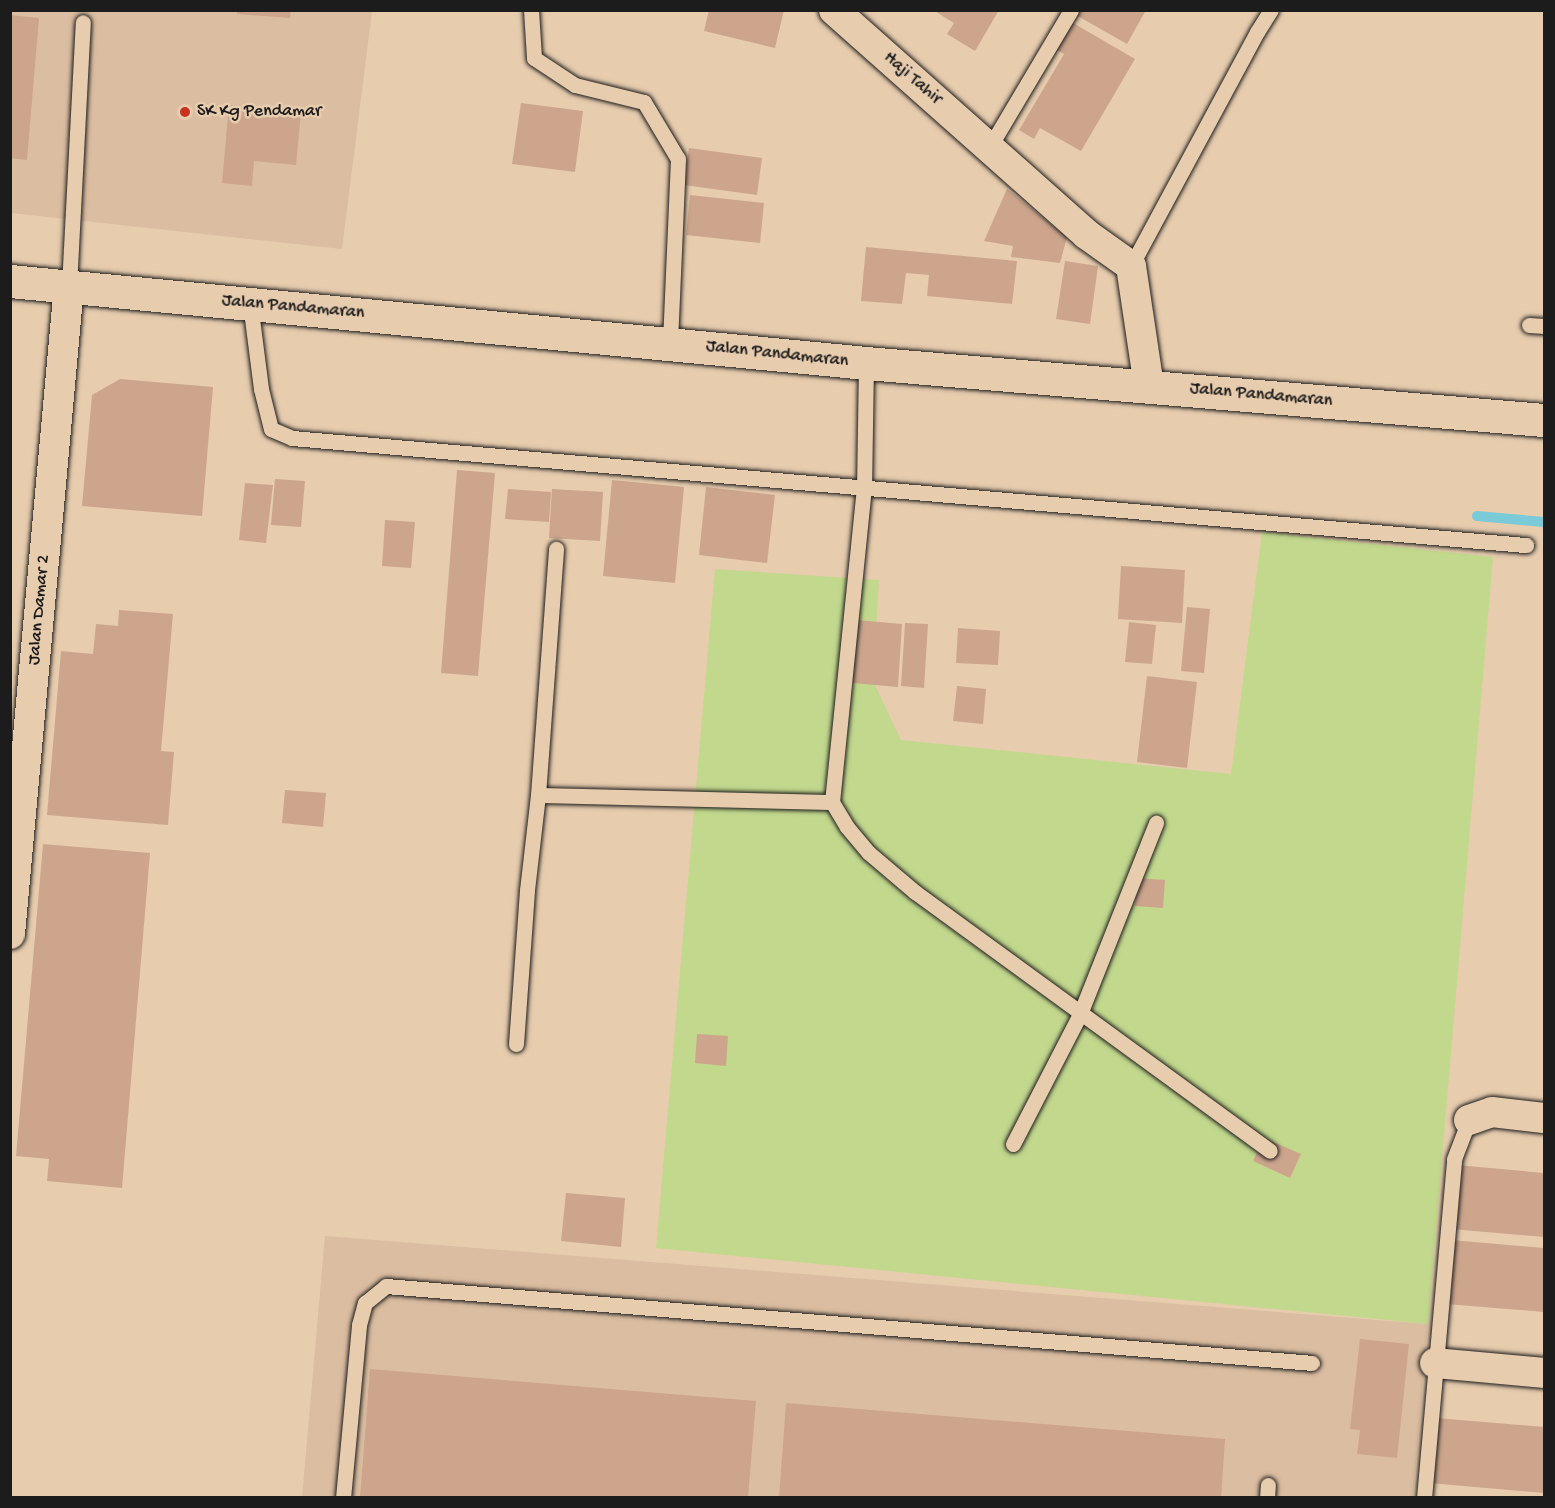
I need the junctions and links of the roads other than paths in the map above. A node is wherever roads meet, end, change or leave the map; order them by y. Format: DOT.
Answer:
graph roads {
  1 [pos="531,10"];
  2 [pos="834,10"];
  3 [pos="1071,10"];
  4 [pos="1271,10"];
  5 [pos="83,22"];
  6 [pos="989,148"];
  7 [pos="1131,266"];
  8 [pos="10,281"];
  9 [pos="69,286"];
  10 [pos="250,303"];
  11 [pos="1528,325"];
  12 [pos="1545,326"];
  13 [pos="670,344"];
  14 [pos="866,363"];
  15 [pos="1149,387"];
  16 [pos="1545,420"];
  17 [pos="864,487"];
  18 [pos="1526,545"];
  19 [pos="556,549"];
  20 [pos="538,795"];
  21 [pos="832,802"];
  22 [pos="1156,823"];
  23 [pos="13,884"];
  24 [pos="10,934"];
  25 [pos="1080,1014"];
  26 [pos="516,1044"];
  27 [pos="1545,1118"];
  28 [pos="1469,1120"];
  29 [pos="1013,1144"];
  30 [pos="1270,1151"];
  31 [pos="1312,1363"];
  32 [pos="1435,1363"];
  33 [pos="1545,1373"];
  34 [pos="343,1497"];
  35 [pos="1424,1497"];
  1 -- 13 [label="lane"];
  2 -- 6 [label="street, Haji Tahir"];
  3 -- 6 [label="lane"];
  4 -- 7 [label="lane"];
  5 -- 9 [label="lane"];
  6 -- 7 [label="street, Haji Tahir"];
  7 -- 15 [label="street"];
  8 -- 9 [label="main road, Jalan Pandamaran"];
  9 -- 10 [label="main road, Jalan Pandamaran"];
  9 -- 23 [label="street, Jalan Damar 2"];
  10 -- 13 [label="main road, Jalan Pandamaran"];
  10 -- 17 [label="lane"];
  11 -- 12 [label="lane"];
  13 -- 14 [label="main road, Jalan Pandamaran"];
  14 -- 15 [label="main road, Jalan Pandamaran"];
  14 -- 17 [label="lane"];
  15 -- 16 [label="main road, Jalan Pandamaran"];
  17 -- 18 [label="lane"];
  17 -- 21 [label="lane"];
  19 -- 20 [label="lane"];
  20 -- 21 [label="lane"];
  20 -- 26 [label="lane"];
  21 -- 25 [label="lane"];
  22 -- 25 [label="lane"];
  23 -- 24 [label="street, Jalan Damar 2"];
  25 -- 29 [label="lane"];
  25 -- 30 [label="lane"];
  27 -- 28 [label="street"];
  28 -- 32 [label="lane"];
  31 -- 34 [label="lane"];
  32 -- 33 [label="street"];
  32 -- 35 [label="lane"];
}
